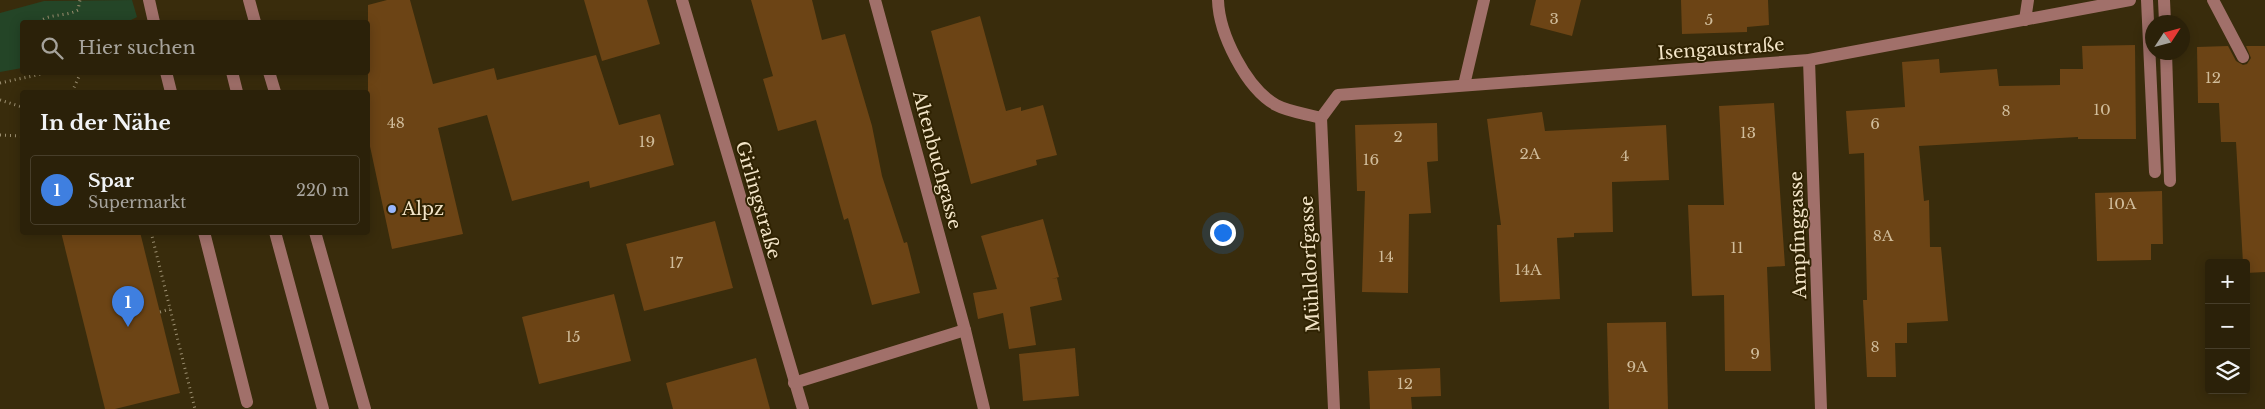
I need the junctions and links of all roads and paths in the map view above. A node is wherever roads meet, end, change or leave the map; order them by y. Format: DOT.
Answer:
graph roads {
  1 [pos="80,0"];
  2 [pos="149,0"];
  3 [pos="249,0"];
  4 [pos="682,0"];
  5 [pos="875,0"];
  6 [pos="1218,0"];
  7 [pos="1484,0"];
  8 [pos="2028,0"];
  9 [pos="2130,0"];
  10 [pos="2146,0"];
  11 [pos="2164,0"];
  12 [pos="2213,0"];
  13 [pos="2165,15"];
  14 [pos="41,20"];
  15 [pos="154,20"];
  16 [pos="254,20"];
  17 [pos="2025,20"];
  18 [pos="2243,57"];
  19 [pos="1809,60"];
  20 [pos="2166,60"];
  21 [pos="37,75"];
  22 [pos="80,75"];
  23 [pos="167,75"];
  24 [pos="233,75"];
  25 [pos="270,75"];
  26 [pos="0,83"];
  27 [pos="1464,84"];
  28 [pos="73,90"];
  29 [pos="170,90"];
  30 [pos="237,90"];
  31 [pos="274,90"];
  32 [pos="0,100"];
  33 [pos="20,106"];
  34 [pos="1321,118"];
  35 [pos="0,135"];
  36 [pos="20,136"];
  37 [pos="2155,172"];
  38 [pos="2170,181"];
  39 [pos="152,235"];
  40 [pos="205,235"];
  41 [pos="276,235"];
  42 [pos="316,235"];
  43 [pos="170,309"];
  44 [pos="160,312"];
  45 [pos="965,330"];
  46 [pos="794,382"];
  47 [pos="247,402"];
  48 [pos="195,409"];
  49 [pos="323,409"];
  50 [pos="365,409"];
  51 [pos="803,409"];
  52 [pos="984,409"];
  53 [pos="1334,409"];
  54 [pos="1821,409"];
  1 -- 14 [label="path"];
  2 -- 15 [label="street"];
  3 -- 16 [label="street"];
  4 -- 46 [label="street, Girlingstraße"];
  5 -- 45 [label="street, Altenbuchgasse"];
  6 -- 34 [label="street"];
  7 -- 27 [label="street"];
  8 -- 17 [label="street"];
  9 -- 17 [label="street, Isengaustraße"];
  10 -- 37 [label="street"];
  11 -- 13 [label="street"];
  12 -- 18 [label="street"];
  17 -- 19 [label="street, Isengaustraße"];
  19 -- 27 [label="street, Isengaustraße"];
  19 -- 54 [label="street, Ampfinggasse"];
  20 -- 38 [label="street"];
  21 -- 26 [label="path"];
  22 -- 28 [label="path"];
  23 -- 29 [label="street"];
  24 -- 30 [label="street"];
  25 -- 31 [label="street"];
  27 -- 34 [label="street, Isengaustraße"];
  32 -- 33 [label="path"];
  34 -- 53 [label="street, Mühldorfgasse"];
  35 -- 36 [label="path"];
  39 -- 43 [label="path"];
  40 -- 47 [label="street"];
  41 -- 49 [label="street"];
  42 -- 50 [label="street"];
  43 -- 44 [label="path"];
  43 -- 48 [label="path"];
  45 -- 46 [label="street"];
  45 -- 52 [label="street, Altenbuchgasse"];
  46 -- 51 [label="street, Girlingstraße"];
}
